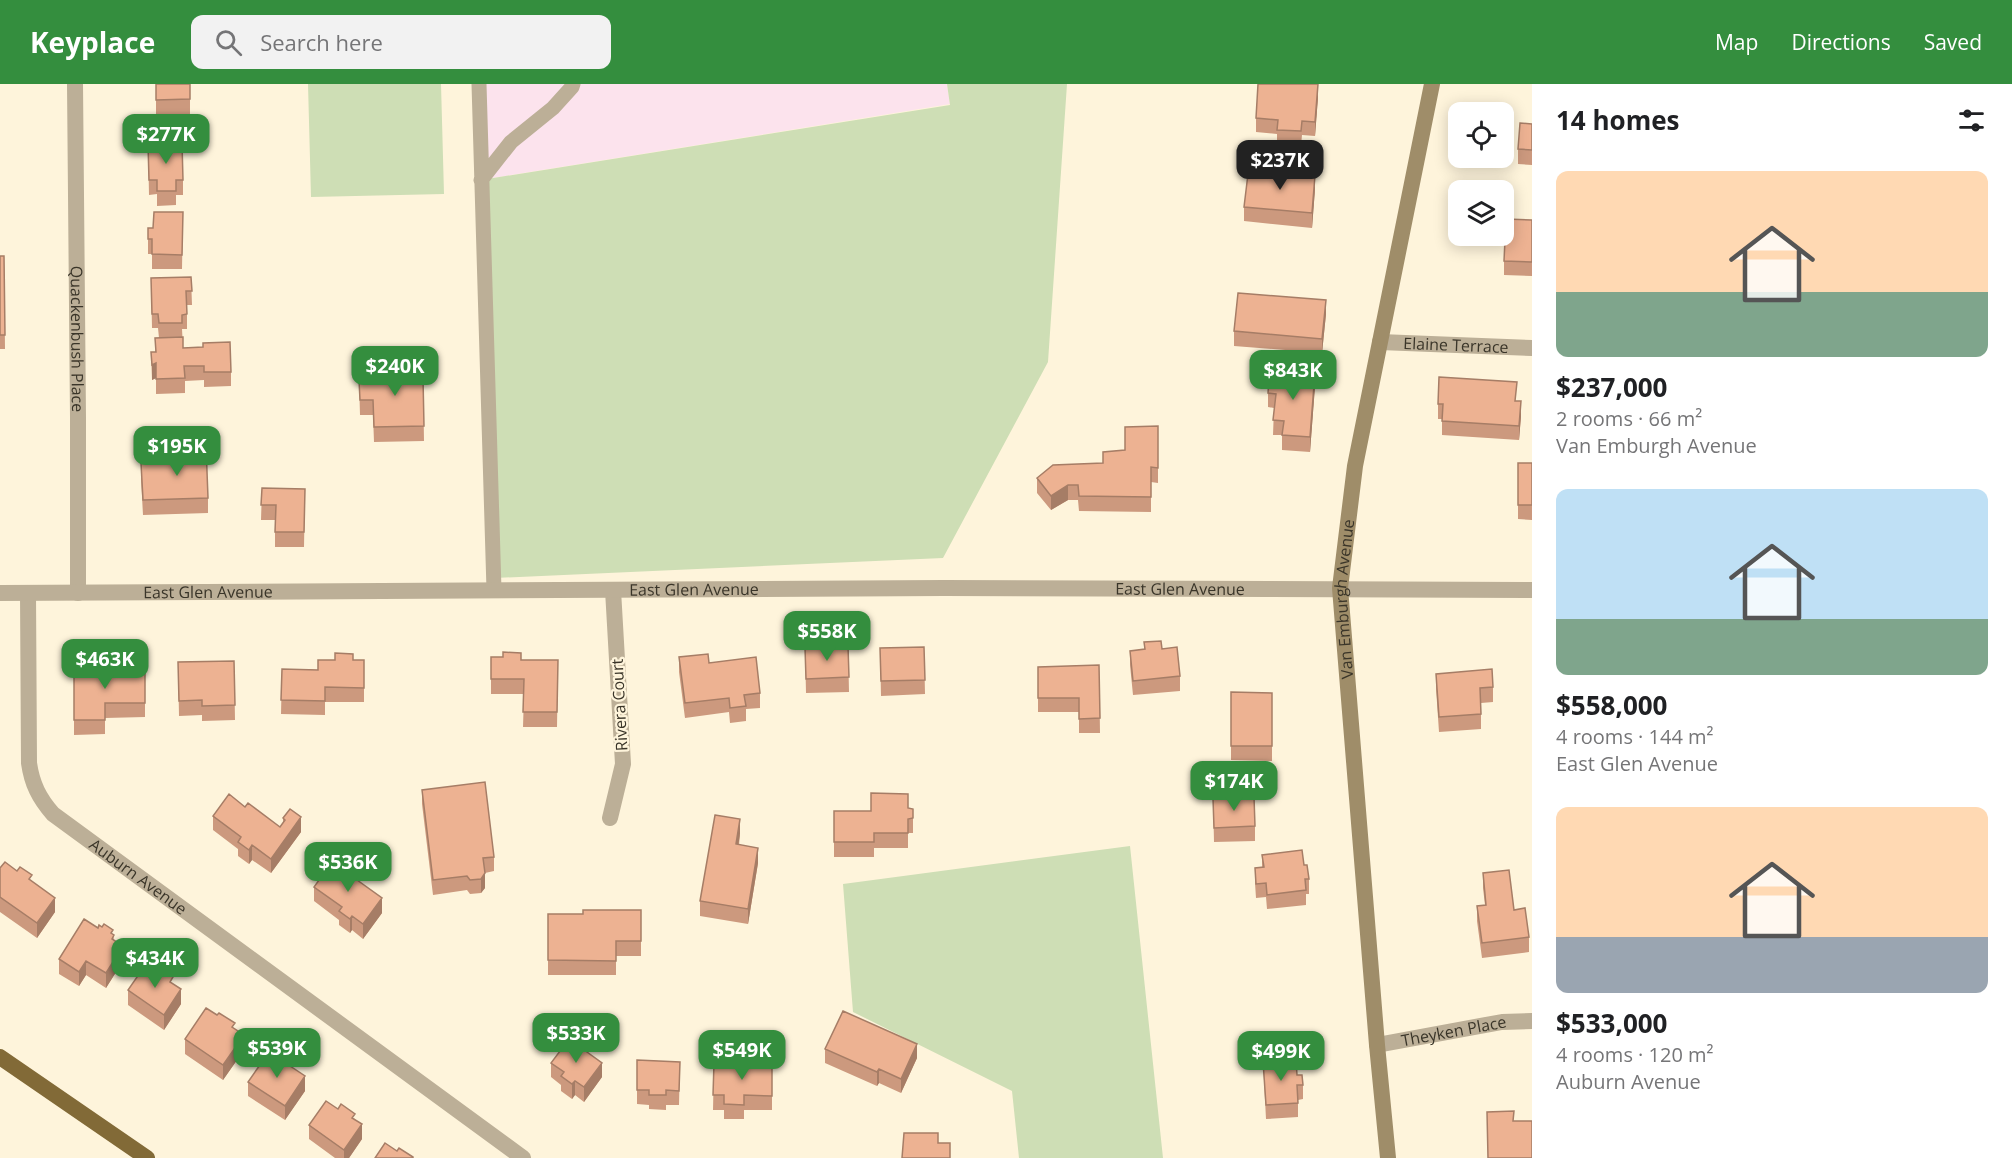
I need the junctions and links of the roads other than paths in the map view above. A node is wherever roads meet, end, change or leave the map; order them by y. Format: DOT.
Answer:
graph roads {
  1 [pos="75,84"];
  2 [pos="479,84"];
  3 [pos="573,84"];
  4 [pos="1432,84"];
  5 [pos="481,180"];
  6 [pos="1380,342"];
  7 [pos="1532,348"];
  8 [pos="1340,588"];
  9 [pos="494,590"];
  10 [pos="613,590"];
  11 [pos="1532,590"];
  12 [pos="0,593"];
  13 [pos="28,593"];
  14 [pos="78,593"];
  15 [pos="610,818"];
  16 [pos="1532,1021"];
  17 [pos="1377,1045"];
  18 [pos="0,1057"];
  19 [pos="147,1158"];
  20 [pos="523,1158"];
  21 [pos="1388,1158"];
  1 -- 14 [label="street, Quackenbush Place"];
  2 -- 5 [label="lane"];
  3 -- 5 [label="lane"];
  4 -- 6 [label="main road, Van Emburgh Avenue"];
  5 -- 9 [label="lane"];
  6 -- 7 [label="street, Elaine Terrace"];
  6 -- 8 [label="main road, Van Emburgh Avenue"];
  8 -- 10 [label="street, East Glen Avenue"];
  8 -- 11 [label="street, East Glen Avenue"];
  8 -- 17 [label="main road, Van Emburgh Avenue"];
  9 -- 10 [label="street, East Glen Avenue"];
  9 -- 14 [label="street, East Glen Avenue"];
  10 -- 15 [label="street, Rivera Court"];
  12 -- 13 [label="street, East Glen Avenue"];
  13 -- 14 [label="street, East Glen Avenue"];
  13 -- 20 [label="street, Auburn Avenue"];
  16 -- 17 [label="street, Theyken Place"];
  17 -- 21 [label="main road, Van Emburgh Avenue"];
  18 -- 19 [label="highway"];
}
